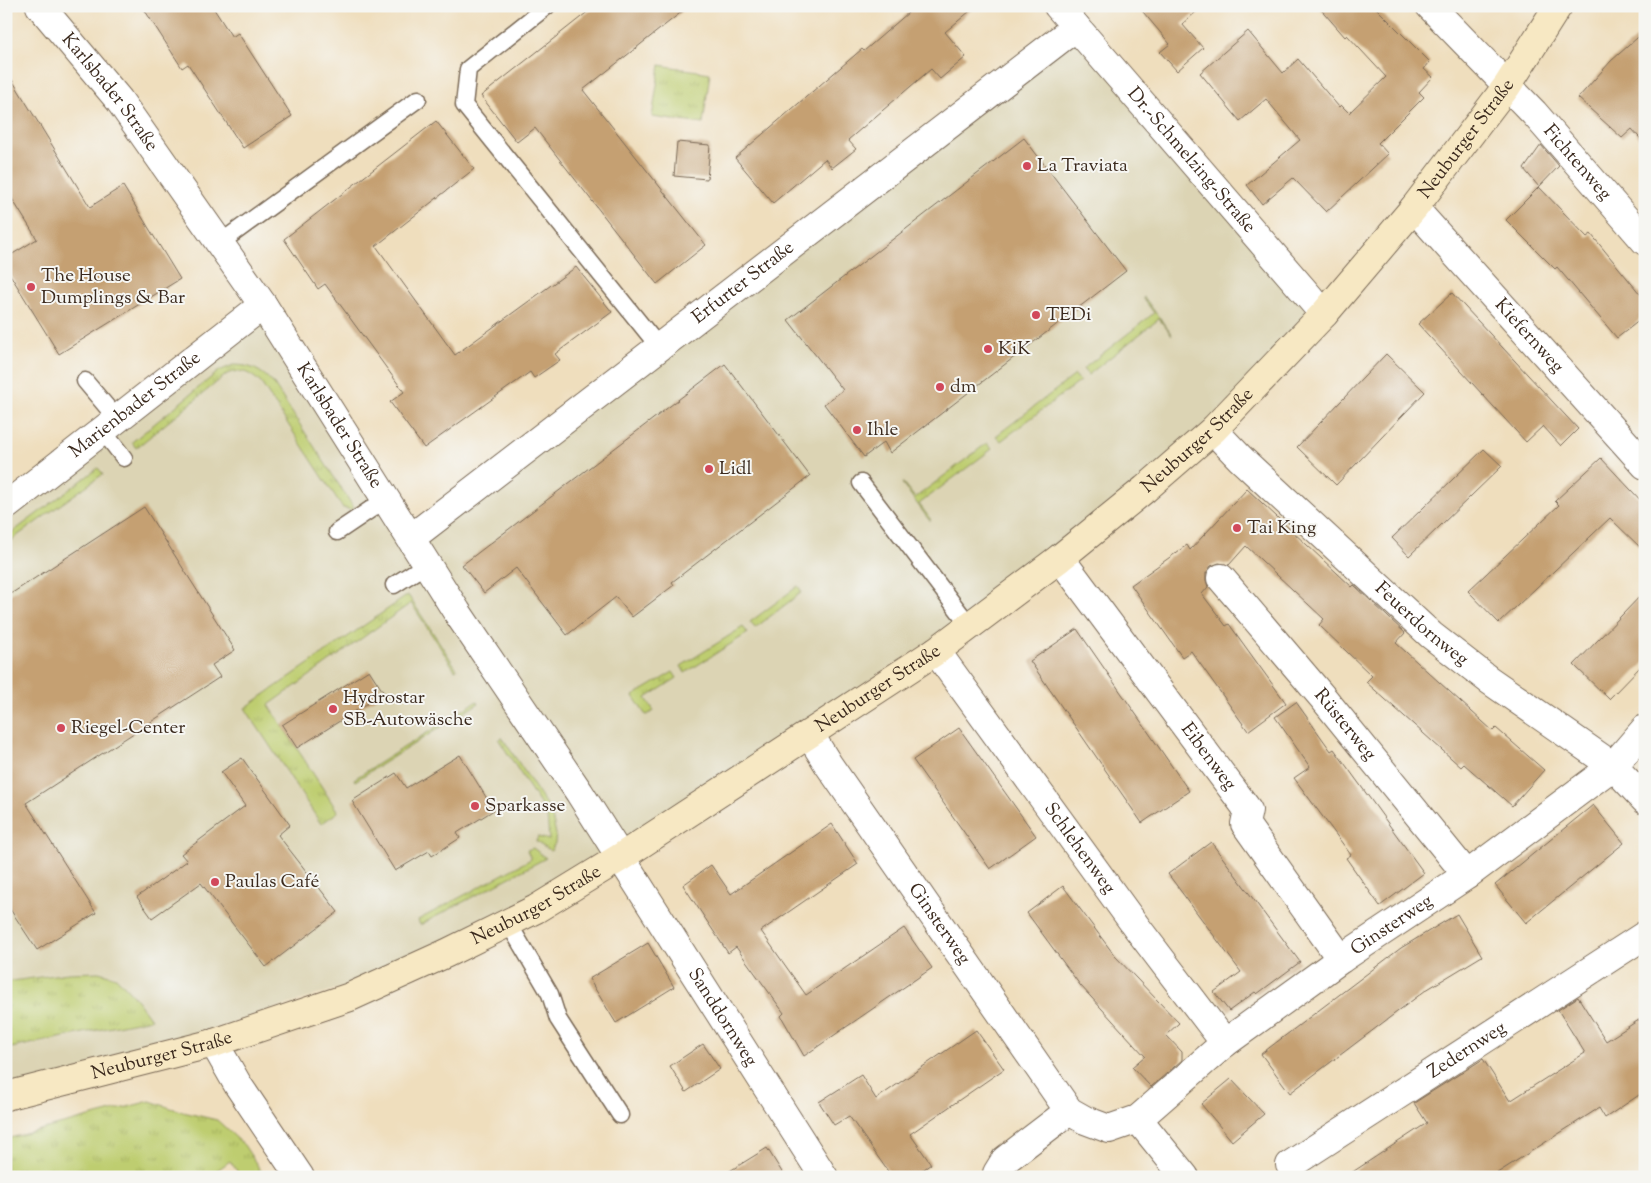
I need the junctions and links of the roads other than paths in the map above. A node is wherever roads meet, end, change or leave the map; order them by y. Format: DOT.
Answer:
graph roads {
  1 [pos="40,6"];
  2 [pos="547,6"];
  3 [pos="1058,6"];
  4 [pos="1430,6"];
  5 [pos="1558,6"];
  6 [pos="1076,27"];
  7 [pos="1507,86"];
  8 [pos="418,99"];
  9 [pos="1414,208"];
  10 [pos="1645,241"];
  11 [pos="220,242"];
  12 [pos="263,305"];
  13 [pos="1324,314"];
  14 [pos="659,347"];
  15 [pos="84,381"];
  16 [pos="110,425"];
  17 [pos="1213,430"];
  18 [pos="124,458"];
  19 [pos="1645,465"];
  20 [pos="861,483"];
  21 [pos="386,499"];
  22 [pos="6,506"];
  23 [pos="337,532"];
  24 [pos="411,538"];
  25 [pos="1060,558"];
  26 [pos="427,564"];
  27 [pos="1221,578"];
  28 [pos="394,585"];
  29 [pos="970,626"];
  30 [pos="936,651"];
  31 [pos="1645,729"];
  32 [pos="810,735"];
  33 [pos="1613,766"];
  34 [pos="1645,800"];
  35 [pos="621,858"];
  36 [pos="1467,875"];
  37 [pos="509,924"];
  38 [pos="1645,935"];
  39 [pos="1341,959"];
  40 [pos="214,1043"];
  41 [pos="1225,1043"];
  42 [pos="6,1096"];
  43 [pos="1069,1111"];
  44 [pos="620,1115"];
  45 [pos="1138,1119"];
  46 [pos="1290,1165"];
  47 [pos="300,1177"];
  48 [pos="824,1177"];
  49 [pos="998,1177"];
  50 [pos="1185,1177"];
  1 -- 11 [label="street, Karlsbader Straße"];
  2 -- 14 [label="lane"];
  3 -- 6 [label="street, Dr.-Schmelzing-Straße"];
  4 -- 7 [label="street, Fichtenweg"];
  5 -- 7 [label="street, Neuburger Straße"];
  6 -- 13 [label="street, Dr.-Schmelzing-Straße"];
  6 -- 14 [label="street, Erfurter Straße"];
  7 -- 9 [label="street, Neuburger Straße"];
  7 -- 10 [label="street, Fichtenweg"];
  8 -- 11 [label="lane"];
  9 -- 13 [label="street, Neuburger Straße"];
  9 -- 19 [label="street, Kiefernweg"];
  11 -- 12 [label="street, Karlsbader Straße"];
  12 -- 16 [label="street, Marienbader Straße"];
  12 -- 21 [label="street, Karlsbader Straße"];
  13 -- 17 [label="street, Neuburger Straße"];
  14 -- 24 [label="street, Erfurter Straße"];
  15 -- 16 [label="lane"];
  16 -- 18 [label="lane"];
  16 -- 22 [label="street, Marienbader Straße"];
  17 -- 25 [label="street, Neuburger Straße"];
  17 -- 33 [label="street, Feuerdornweg"];
  20 -- 29 [label="lane"];
  21 -- 23 [label="lane"];
  21 -- 24 [label="street, Karlsbader Straße"];
  24 -- 26 [label="street, Karlsbader Straße"];
  25 -- 29 [label="street, Neuburger Straße"];
  25 -- 39 [label="street, Eibenweg"];
  26 -- 28 [label="lane"];
  26 -- 35 [label="street, Karlsbader Straße"];
  27 -- 36 [label="street, Rüsterweg"];
  29 -- 30 [label="street, Neuburger Straße"];
  30 -- 32 [label="street, Neuburger Straße"];
  30 -- 41 [label="street, Schlehenweg"];
  31 -- 33 [label="street, Ginsterweg"];
  32 -- 35 [label="street, Neuburger Straße"];
  32 -- 43 [label="street, Ginsterweg"];
  33 -- 34 [label="street, Feuerdornweg"];
  33 -- 36 [label="street, Ginsterweg"];
  35 -- 37 [label="street, Neuburger Straße"];
  35 -- 48 [label="street, Sanddornweg"];
  36 -- 39 [label="street, Ginsterweg"];
  37 -- 40 [label="street, Neuburger Straße"];
  37 -- 44 [label="lane"];
  38 -- 46 [label="street, Zedernweg"];
  39 -- 41 [label="street, Ginsterweg"];
  40 -- 42 [label="street, Neuburger Straße"];
  40 -- 47 [label="street"];
  41 -- 45 [label="street, Ginsterweg"];
  43 -- 45 [label="street, Ginsterweg"];
  43 -- 49 [label="street"];
  45 -- 50 [label="street"];
}
